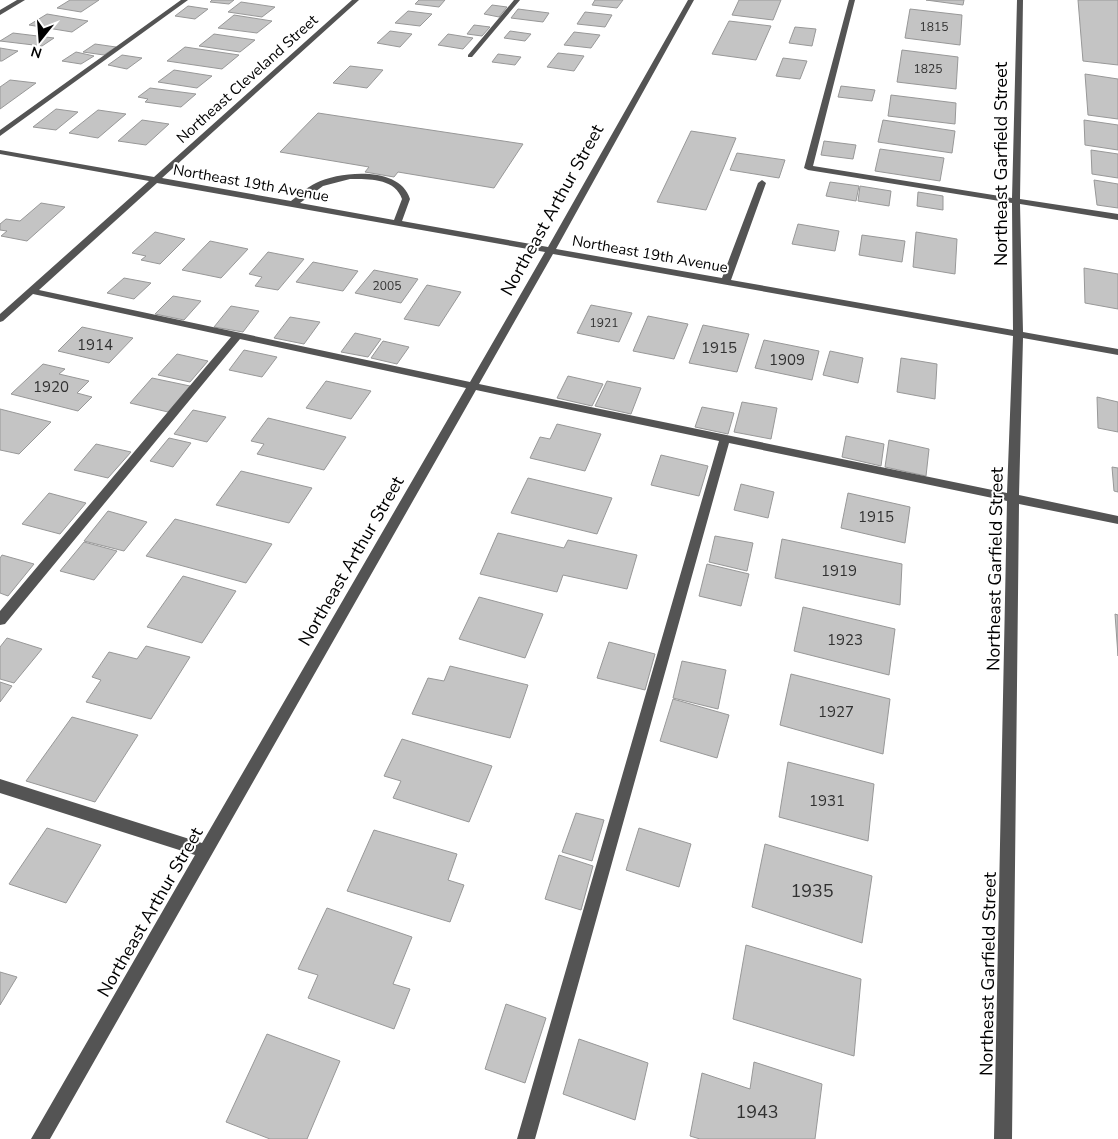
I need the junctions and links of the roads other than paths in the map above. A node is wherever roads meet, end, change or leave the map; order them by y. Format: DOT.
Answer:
graph roads {
  1 [pos="22,0"];
  2 [pos="185,0"];
  3 [pos="356,0"];
  4 [pos="516,0"];
  5 [pos="691,0"];
  6 [pos="852,0"];
  7 [pos="1020,0"];
  8 [pos="0,13"];
  9 [pos="470,56"];
  10 [pos="0,134"];
  11 [pos="0,152"];
  12 [pos="156,180"];
  13 [pos="762,183"];
  14 [pos="1016,202"];
  15 [pos="292,205"];
  16 [pos="1118,217"];
  17 [pos="398,224"];
  18 [pos="550,249"];
  19 [pos="726,281"];
  20 [pos="32,290"];
  21 [pos="0,319"];
  22 [pos="1018,334"];
  23 [pos="238,335"];
  24 [pos="1118,352"];
  25 [pos="472,386"];
  26 [pos="725,438"];
  27 [pos="1013,498"];
  28 [pos="1118,520"];
  29 [pos="0,620"];
  30 [pos="0,786"];
  31 [pos="205,851"];
  32 [pos="40,1139"];
  33 [pos="526,1139"];
  34 [pos="1003,1139"];
  1 -- 8 [label="street"];
  2 -- 10 [label="street"];
  3 -- 12 [label="street, Northeast Cleveland Street"];
  4 -- 9 [label="street"];
  5 -- 18 [label="street, Northeast Arthur Street"];
  6 -- 14 [label="street"];
  7 -- 14 [label="street, Northeast Garfield Street"];
  11 -- 12 [label="street, Northeast 19th Avenue"];
  12 -- 15 [label="street, Northeast 19th Avenue"];
  12 -- 20 [label="street, Northeast Cleveland Street"];
  13 -- 19 [label="street"];
  14 -- 16 [label="street"];
  14 -- 22 [label="street, Northeast Garfield Street"];
  15 -- 17 [label="street, Northeast 19th Avenue"];
  15 -- 17 [label="street"];
  17 -- 18 [label="street, Northeast 19th Avenue"];
  18 -- 19 [label="street, Northeast 19th Avenue"];
  18 -- 25 [label="street, Northeast Arthur Street"];
  19 -- 22 [label="street, Northeast 19th Avenue"];
  20 -- 21 [label="street, Northeast Cleveland Street"];
  20 -- 23 [label="street"];
  22 -- 24 [label="street, Northeast 19th Avenue"];
  22 -- 27 [label="street, Northeast Garfield Street"];
  23 -- 25 [label="street"];
  23 -- 29 [label="street"];
  25 -- 26 [label="street"];
  25 -- 31 [label="street, Northeast Arthur Street"];
  26 -- 27 [label="street"];
  26 -- 33 [label="street"];
  27 -- 28 [label="street"];
  27 -- 34 [label="street, Northeast Garfield Street"];
  30 -- 31 [label="street"];
  31 -- 32 [label="street, Northeast Arthur Street"];
}
